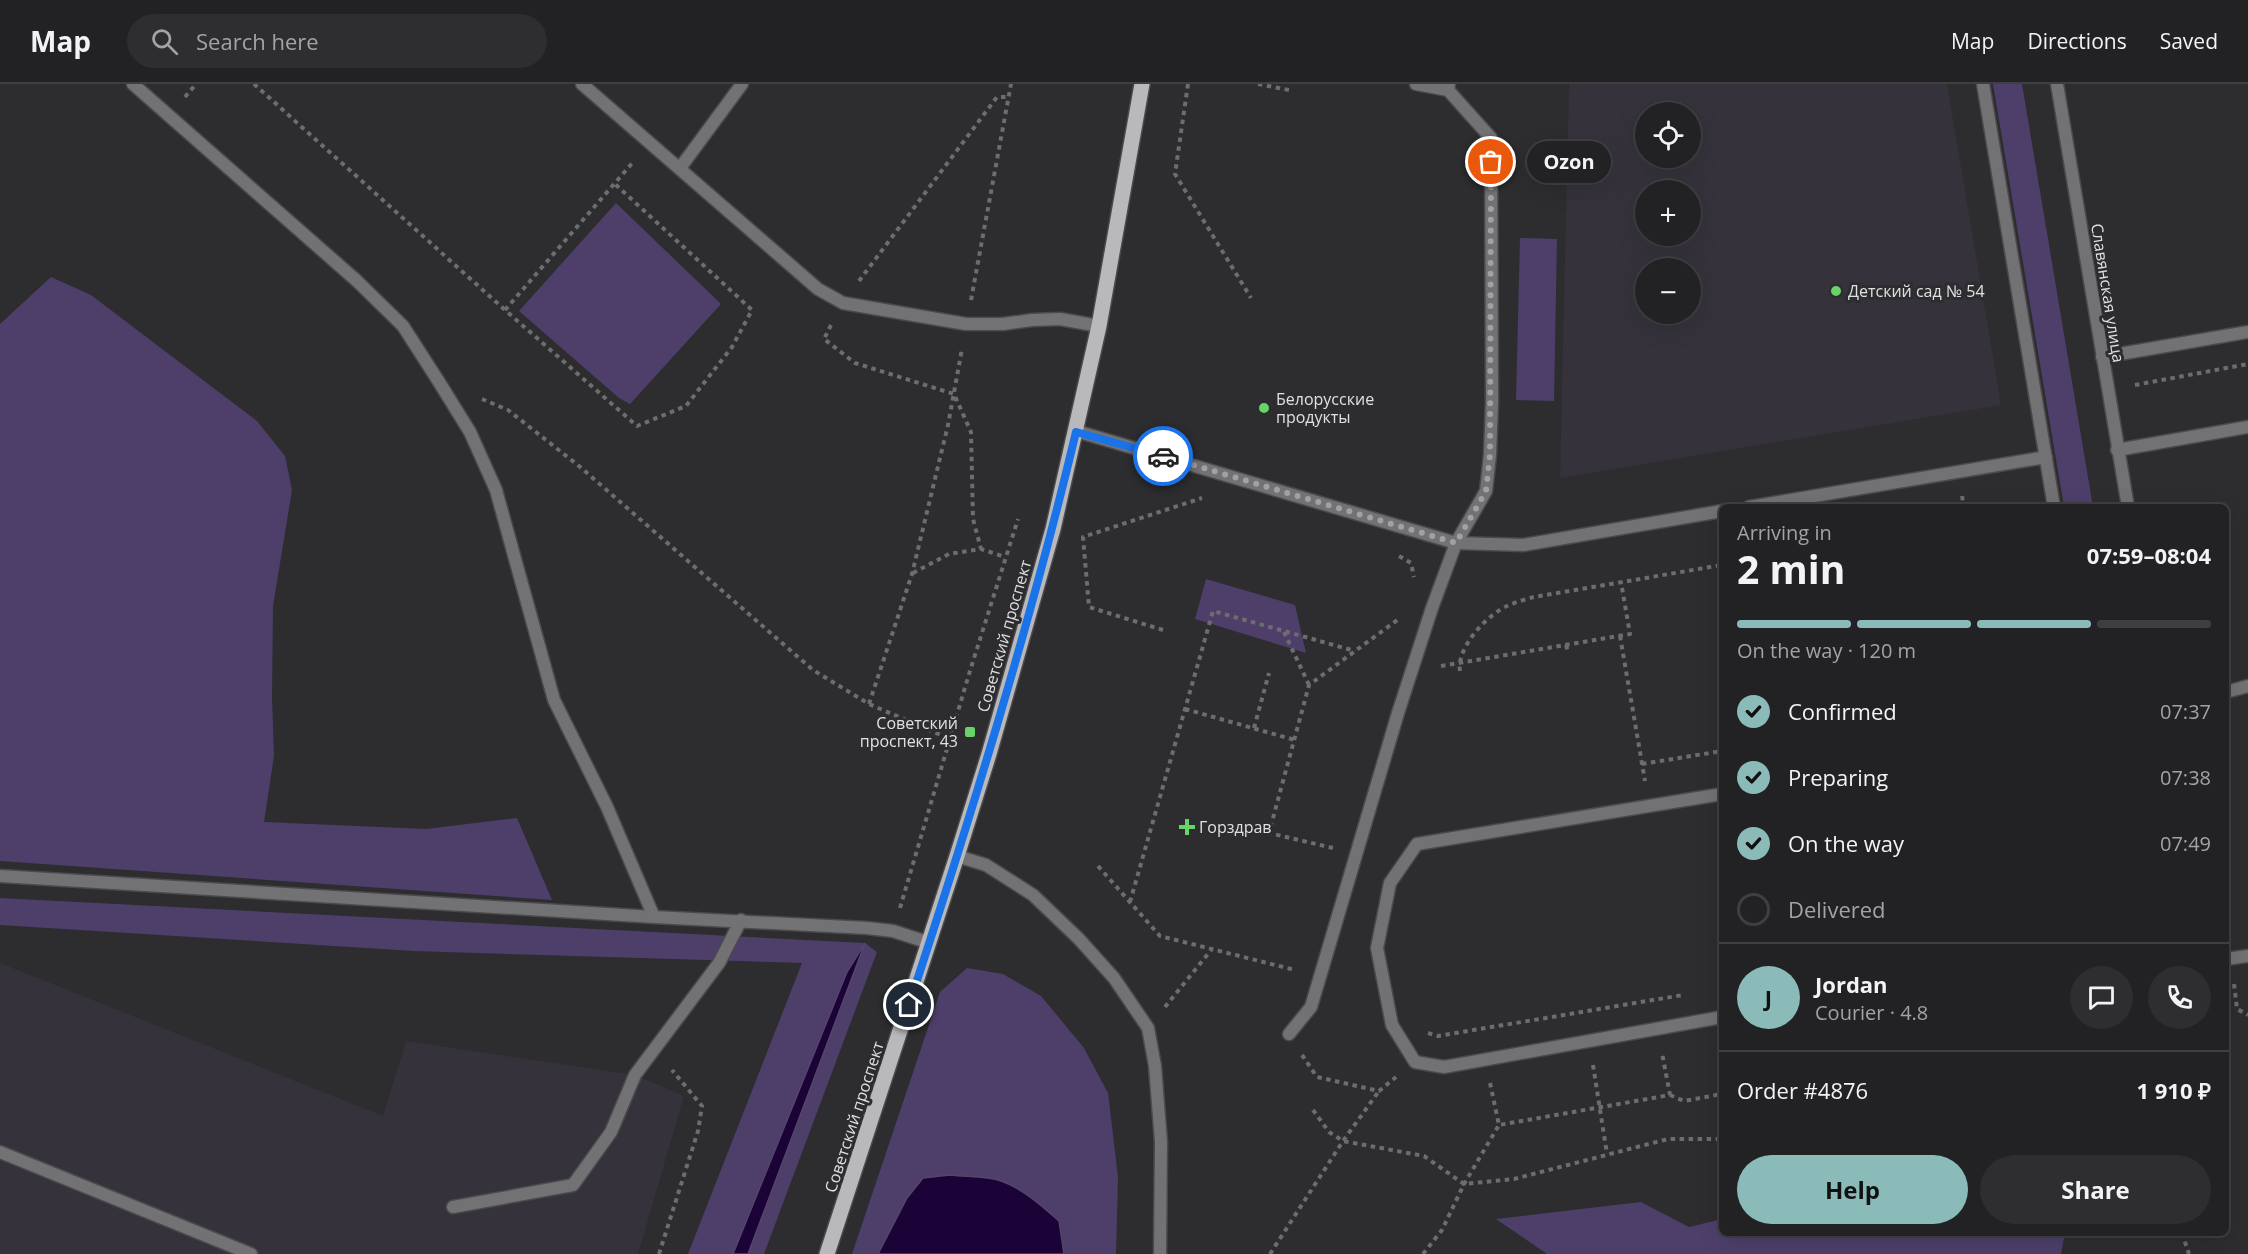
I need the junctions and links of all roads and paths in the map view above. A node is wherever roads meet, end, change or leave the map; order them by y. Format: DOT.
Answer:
graph roads {
  1 [pos="133,84"];
  2 [pos="254,84"];
  3 [pos="582,84"];
  4 [pos="742,84"];
  5 [pos="1011,84"];
  6 [pos="1142,84"];
  7 [pos="1188,84"];
  8 [pos="1258,84"];
  9 [pos="1416,84"];
  10 [pos="1983,84"];
  11 [pos="2057,84"];
  12 [pos="1449,87"];
  13 [pos="1289,90"];
  14 [pos="1009,97"];
  15 [pos="650,142"];
  16 [pos="680,168"];
  17 [pos="615,184"];
  18 [pos="1251,298"];
  19 [pos="843,303"];
  20 [pos="505,310"];
  21 [pos="966,324"];
  22 [pos="1100,326"];
  23 [pos="2248,332"];
  24 [pos="2102,357"];
  25 [pos="2248,364"];
  26 [pos="440,382"];
  27 [pos="2135,385"];
  28 [pos="954,394"];
  29 [pos="2248,428"];
  30 [pos="1076,432"];
  31 [pos="2117,450"];
  32 [pos="2046,457"];
  33 [pos="1211,501"];
  34 [pos="1767,504"];
  35 [pos="2054,504"];
  36 [pos="2127,504"];
  37 [pos="1719,512"];
  38 [pos="1018,519"];
  39 [pos="1456,543"];
  40 [pos="981,549"];
  41 [pos="1391,554"];
  42 [pos="1005,557"];
  43 [pos="1719,566"];
  44 [pos="912,574"];
  45 [pos="1621,582"];
  46 [pos="1412,583"];
  47 [pos="1399,627"];
  48 [pos="1163,630"];
  49 [pos="1284,632"];
  50 [pos="1620,636"];
  51 [pos="1566,645"];
  52 [pos="1355,651"];
  53 [pos="1568,652"];
  54 [pos="1458,664"];
  55 [pos="1412,669"];
  56 [pos="1460,671"];
  57 [pos="1269,673"];
  58 [pos="1309,685"];
  59 [pos="2248,686"];
  60 [pos="2229,691"];
  61 [pos="869,704"];
  62 [pos="1185,709"];
  63 [pos="1254,728"];
  64 [pos="950,738"];
  65 [pos="1295,740"];
  66 [pos="1719,751"];
  67 [pos="1642,764"];
  68 [pos="1719,794"];
  69 [pos="1649,806"];
  70 [pos="1337,838"];
  71 [pos="957,856"];
  72 [pos="1098,866"];
  73 [pos="0,876"];
  74 [pos="1130,902"];
  75 [pos="654,917"];
  76 [pos="741,920"];
  77 [pos="893,932"];
  78 [pos="930,943"];
  79 [pos="1212,949"];
  80 [pos="2248,956"];
  81 [pos="2229,959"];
  82 [pos="1320,975"];
  83 [pos="1687,994"];
  84 [pos="1652,1000"];
  85 [pos="2248,1015"];
  86 [pos="1719,1018"];
  87 [pos="1148,1028"];
  88 [pos="1657,1028"];
  89 [pos="1480,1029"];
  90 [pos="1420,1030"];
  91 [pos="1289,1034"];
  92 [pos="655,1048"];
  93 [pos="1485,1060"];
  94 [pos="1415,1062"];
  95 [pos="1379,1091"];
  96 [pos="1670,1095"];
  97 [pos="1719,1095"];
  98 [pos="1600,1107"];
  99 [pos="1312,1110"];
  100 [pos="1499,1125"];
  101 [pos="1719,1139"];
  102 [pos="1343,1141"];
  103 [pos="0,1152"];
  104 [pos="1607,1154"];
  105 [pos="1464,1184"];
  106 [pos="453,1207"];
  107 [pos="2183,1236"];
  108 [pos="251,1254"];
  109 [pos="659,1254"];
  110 [pos="827,1254"];
  111 [pos="1160,1254"];
  112 [pos="1270,1254"];
  113 [pos="1423,1254"];
  114 [pos="2189,1254"];
  1 -- 26 [label="street"];
  2 -- 20 [label="path"];
  3 -- 15 [label="street"];
  4 -- 16 [label="street"];
  5 -- 14 [label="path"];
  6 -- 22 [label="main road, Советский проспект"];
  7 -- 18 [label="path"];
  8 -- 13 [label="path"];
  9 -- 12 [label="street"];
  10 -- 32 [label="street"];
  11 -- 24 [label="street, Славянская улица"];
  12 -- 39 [label="street"];
  14 -- 19 [label="path"];
  14 -- 21 [label="path"];
  15 -- 16 [label="street"];
  15 -- 17 [label="path"];
  16 -- 19 [label="street"];
  17 -- 20 [label="path"];
  17 -- 20 [label="path"];
  19 -- 21 [label="street"];
  19 -- 28 [label="path"];
  21 -- 22 [label="street"];
  21 -- 28 [label="path"];
  22 -- 30 [label="main road, Советский проспект"];
  23 -- 24 [label="street"];
  24 -- 31 [label="street, Славянская улица"];
  25 -- 27 [label="path"];
  26 -- 61 [label="path"];
  26 -- 75 [label="street"];
  28 -- 40 [label="path"];
  28 -- 44 [label="path"];
  29 -- 31 [label="street"];
  30 -- 39 [label="street"];
  30 -- 71 [label="main road, Советский проспект"];
  31 -- 36 [label="street, Славянская улица"];
  32 -- 34 [label="street"];
  32 -- 35 [label="street"];
  33 -- 48 [label="path"];
  37 -- 39 [label="street"];
  38 -- 42 [label="path"];
  39 -- 55 [label="street"];
  40 -- 42 [label="path"];
  40 -- 44 [label="path"];
  41 -- 46 [label="path"];
  42 -- 64 [label="path"];
  43 -- 45 [label="path"];
  44 -- 61 [label="path"];
  45 -- 50 [label="path"];
  45 -- 54 [label="path"];
  47 -- 52 [label="path"];
  49 -- 52 [label="path"];
  49 -- 58 [label="path"];
  49 -- 62 [label="path"];
  50 -- 51 [label="path"];
  50 -- 67 [label="path"];
  51 -- 53 [label="path"];
  51 -- 54 [label="path"];
  52 -- 58 [label="path"];
  54 -- 55 [label="path"];
  54 -- 56 [label="path"];
  55 -- 82 [label="street"];
  57 -- 63 [label="path"];
  58 -- 65 [label="path"];
  59 -- 60 [label="street"];
  61 -- 64 [label="path"];
  62 -- 63 [label="path"];
  62 -- 74 [label="path"];
  63 -- 65 [label="path"];
  64 -- 77 [label="path"];
  65 -- 70 [label="path"];
  66 -- 67 [label="path"];
  67 -- 69 [label="path"];
  68 -- 69 [label="street"];
  69 -- 94 [label="street"];
  71 -- 78 [label="main road, Советский проспект"];
  71 -- 87 [label="street"];
  72 -- 74 [label="path"];
  73 -- 75 [label="street"];
  74 -- 79 [label="path"];
  75 -- 76 [label="street"];
  76 -- 77 [label="street"];
  76 -- 92 [label="street"];
  77 -- 78 [label="street"];
  78 -- 110 [label="main road, Советский проспект"];
  79 -- 82 [label="path"];
  79 -- 87 [label="path"];
  80 -- 81 [label="street"];
  81 -- 85 [label="path"];
  82 -- 91 [label="street"];
  83 -- 84 [label="path"];
  84 -- 88 [label="path"];
  84 -- 89 [label="path"];
  86 -- 88 [label="street"];
  87 -- 111 [label="street"];
  88 -- 93 [label="street"];
  88 -- 96 [label="path"];
  89 -- 90 [label="path"];
  89 -- 93 [label="path"];
  91 -- 95 [label="path"];
  92 -- 106 [label="street"];
  92 -- 109 [label="path"];
  93 -- 94 [label="street"];
  93 -- 100 [label="path"];
  94 -- 95 [label="path"];
  95 -- 102 [label="path"];
  96 -- 97 [label="path"];
  96 -- 98 [label="path"];
  98 -- 100 [label="path"];
  98 -- 104 [label="path"];
  99 -- 102 [label="path"];
  100 -- 105 [label="path"];
  101 -- 104 [label="path"];
  102 -- 105 [label="path"];
  102 -- 112 [label="path"];
  103 -- 108 [label="street"];
  104 -- 105 [label="path"];
  105 -- 113 [label="path"];
  107 -- 114 [label="path"];
}
